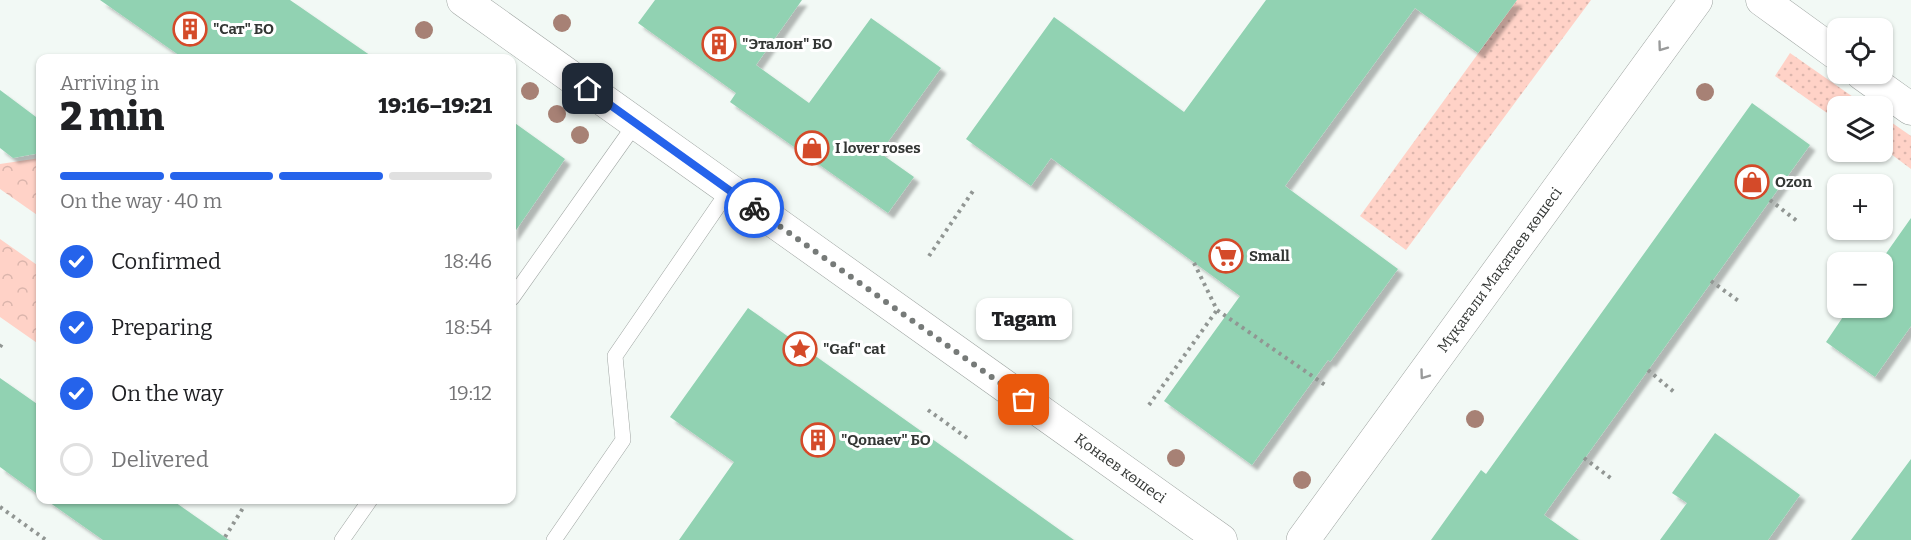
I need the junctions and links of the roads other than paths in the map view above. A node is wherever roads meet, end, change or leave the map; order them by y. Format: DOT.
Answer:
graph roads {
  1 [pos="463,0"];
  2 [pos="1696,0"];
  3 [pos="1762,0"];
  4 [pos="1827,47"];
  5 [pos="1876,84"];
  6 [pos="1911,109"];
  7 [pos="636,123"];
  8 [pos="729,190"];
  9 [pos="516,292"];
  10 [pos="367,504"];
  11 [pos="342,540"];
  12 [pos="554,540"];
  13 [pos="1221,540"];
  14 [pos="1303,540"];
  1 -- 7 [label="street, Қонаев көшесі"];
  2 -- 14 [label="main road, Мұқағали Мақатаев көшесі, one-way"];
  3 -- 4 [label="street"];
  5 -- 6 [label="street"];
  7 -- 8 [label="street, Қонаев көшесі"];
  7 -- 9 [label="lane"];
  8 -- 12 [label="lane"];
  8 -- 13 [label="street, Қонаев көшесі"];
  10 -- 11 [label="lane"];
}
